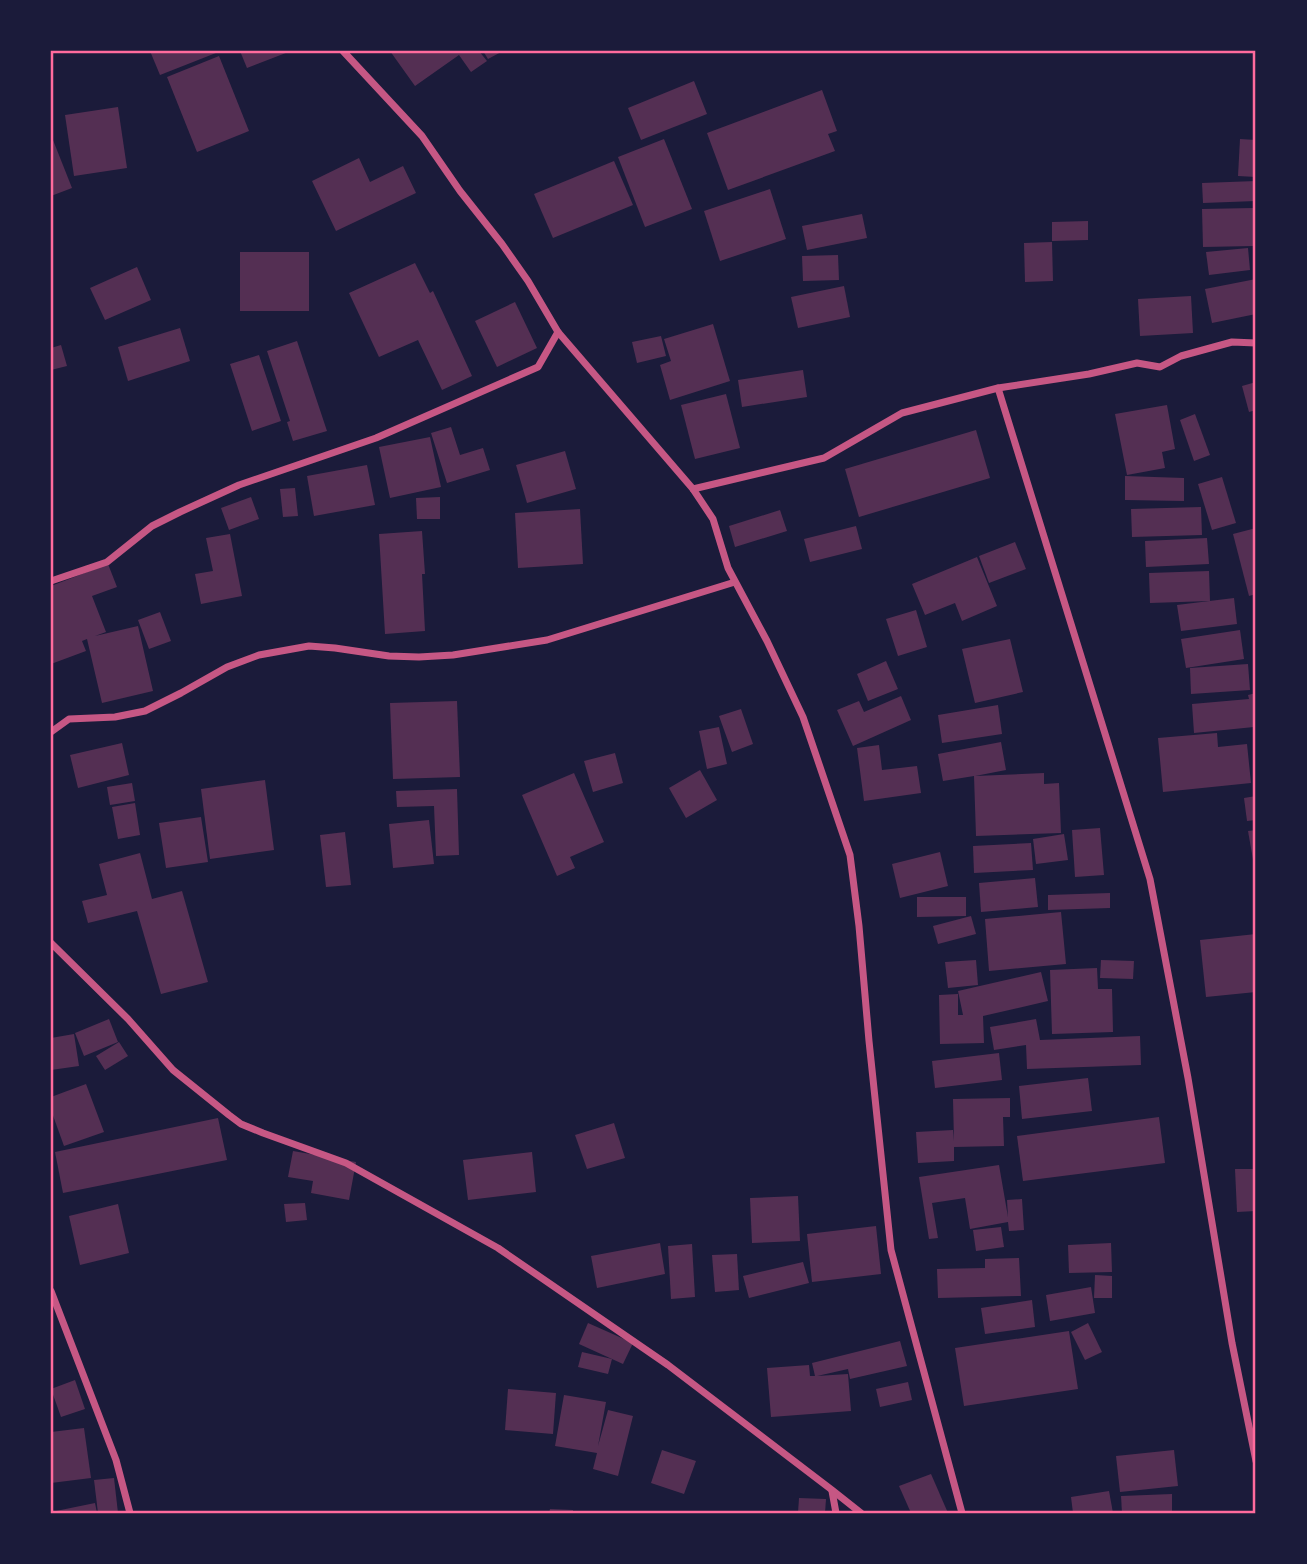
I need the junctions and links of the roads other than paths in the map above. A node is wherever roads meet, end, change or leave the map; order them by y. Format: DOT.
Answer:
graph roads {
  1 [pos="343,51"];
  2 [pos="558,332"];
  3 [pos="1256,343"];
  4 [pos="998,388"];
  5 [pos="693,489"];
  6 [pos="51,581"];
  7 [pos="735,582"];
  8 [pos="51,732"];
  9 [pos="51,943"];
  10 [pos="51,1292"];
  11 [pos="1256,1461"];
  12 [pos="832,1490"];
  13 [pos="130,1513"];
  14 [pos="836,1513"];
  15 [pos="860,1513"];
  16 [pos="962,1513"];
  1 -- 2 [label="street"];
  2 -- 5 [label="street"];
  2 -- 6 [label="street"];
  3 -- 4 [label="street"];
  4 -- 5 [label="street"];
  4 -- 11 [label="street"];
  5 -- 7 [label="street"];
  7 -- 8 [label="street"];
  7 -- 16 [label="street"];
  9 -- 12 [label="street"];
  10 -- 13 [label="street"];
  12 -- 14 [label="street"];
  12 -- 15 [label="street"];
}
